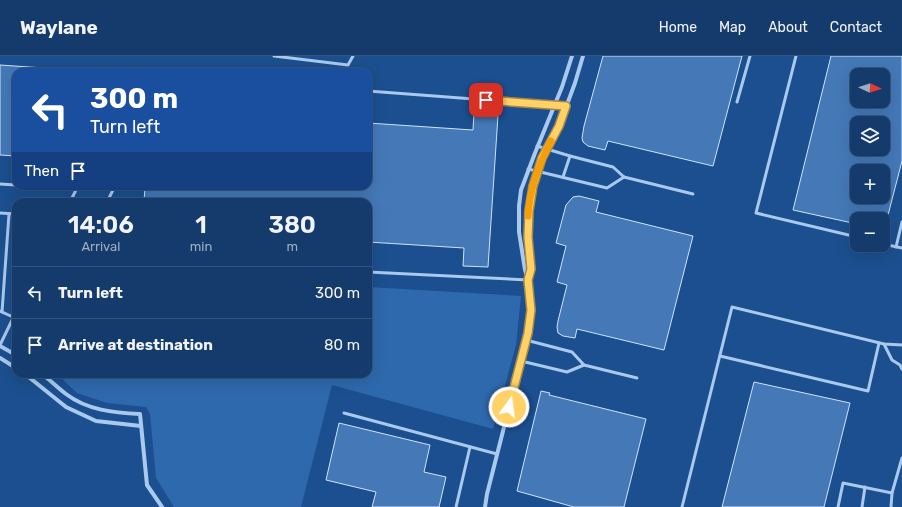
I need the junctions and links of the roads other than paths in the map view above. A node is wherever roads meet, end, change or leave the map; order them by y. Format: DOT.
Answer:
graph roads {
  1 [pos="274,56"];
  2 [pos="353,56"];
  3 [pos="572,56"];
  4 [pos="583,56"];
  5 [pos="750,56"];
  6 [pos="796,56"];
  7 [pos="372,91"];
  8 [pos="737,102"];
  9 [pos="555,106"];
  10 [pos="566,106"];
  11 [pos="537,146"];
  12 [pos="547,149"];
  13 [pos="570,156"];
  14 [pos="528,169"];
  15 [pos="538,171"];
  16 [pos="563,177"];
  17 [pos="624,177"];
  18 [pos="0,184"];
  19 [pos="12,185"];
  20 [pos="693,194"];
  21 [pos="0,213"];
  22 [pos="9,214"];
  23 [pos="902,225"];
  24 [pos="850,235"];
  25 [pos="890,246"];
  26 [pos="896,247"];
  27 [pos="902,248"];
  28 [pos="372,272"];
  29 [pos="528,280"];
  30 [pos="1,312"];
  31 [pos="12,316"];
  32 [pos="12,321"];
  33 [pos="526,340"];
  34 [pos="879,343"];
  35 [pos="884,344"];
  36 [pos="0,345"];
  37 [pos="902,345"];
  38 [pos="12,352"];
  39 [pos="720,356"];
  40 [pos="0,358"];
  41 [pos="521,361"];
  42 [pos="584,364"];
  43 [pos="12,366"];
  44 [pos="902,369"];
  45 [pos="30,378"];
  46 [pos="47,378"];
  47 [pos="637,378"];
  48 [pos="344,414"];
  49 [pos="141,426"];
  50 [pos="470,447"];
  51 [pos="497,454"];
  52 [pos="902,458"];
  53 [pos="865,487"];
  54 [pos="892,493"];
  55 [pos="162,507"];
  56 [pos="456,507"];
  57 [pos="485,507"];
  58 [pos="682,507"];
  59 [pos="838,507"];
  60 [pos="861,507"];
  61 [pos="891,507"];
  1 -- 2 [label="lane"];
  3 -- 9 [label="street"];
  4 -- 10 [label="street"];
  5 -- 8 [label="lane"];
  6 -- 24 [label="lane"];
  7 -- 9 [label="lane"];
  9 -- 10 [label="lane"];
  9 -- 11 [label="street"];
  10 -- 12 [label="street"];
  11 -- 12 [label="lane"];
  11 -- 14 [label="street"];
  12 -- 13 [label="lane"];
  12 -- 15 [label="street"];
  13 -- 16 [label="lane"];
  13 -- 17 [label="lane"];
  14 -- 15 [label="lane"];
  14 -- 29 [label="street"];
  15 -- 16 [label="lane"];
  15 -- 29 [label="street"];
  16 -- 17 [label="lane"];
  17 -- 20 [label="lane"];
  18 -- 19 [label="lane"];
  21 -- 22 [label="lane"];
  22 -- 30 [label="lane"];
  23 -- 26 [label="lane"];
  25 -- 26 [label="lane"];
  26 -- 27 [label="lane"];
  28 -- 29 [label="lane"];
  29 -- 33 [label="street"];
  30 -- 31 [label="lane"];
  32 -- 36 [label="lane"];
  33 -- 41 [label="street"];
  33 -- 42 [label="lane"];
  34 -- 35 [label="lane"];
  34 -- 39 [label="lane"];
  34 -- 39 [label="lane"];
  35 -- 37 [label="lane"];
  35 -- 44 [label="lane"];
  36 -- 38 [label="street"];
  39 -- 58 [label="lane"];
  40 -- 43 [label="street"];
  41 -- 42 [label="lane"];
  41 -- 51 [label="street"];
  42 -- 47 [label="lane"];
  45 -- 49 [label="street"];
  46 -- 49 [label="street"];
  48 -- 50 [label="lane"];
  49 -- 55 [label="street"];
  50 -- 51 [label="lane"];
  50 -- 56 [label="lane"];
  51 -- 57 [label="street"];
  52 -- 54 [label="lane"];
  53 -- 54 [label="lane"];
  53 -- 59 [label="lane"];
  53 -- 60 [label="lane"];
  54 -- 61 [label="lane"];
}
